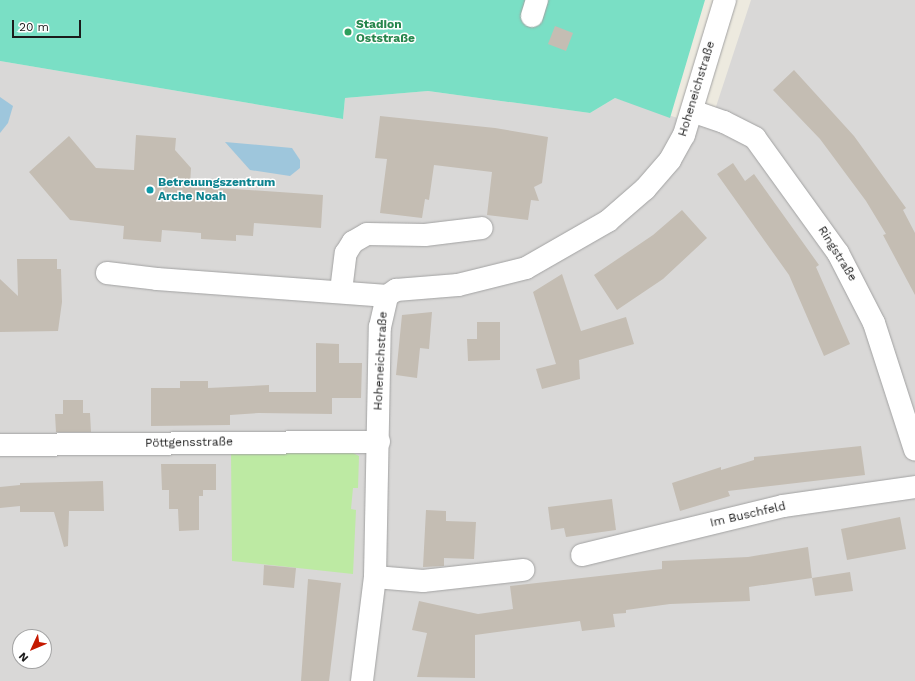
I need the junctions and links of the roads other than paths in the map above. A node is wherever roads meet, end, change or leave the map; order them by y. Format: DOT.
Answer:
graph roads {
  1 [pos="725,0"];
  2 [pos="692,111"];
  3 [pos="482,228"];
  4 [pos="107,273"];
  5 [pos="341,291"];
  6 [pos="387,296"];
  7 [pos="379,442"];
  8 [pos="0,445"];
  9 [pos="915,450"];
  10 [pos="915,487"];
  11 [pos="582,555"];
  12 [pos="523,570"];
  13 [pos="375,577"];
  14 [pos="362,681"];
  1 -- 2 [label="street, Hoheneichstraße"];
  2 -- 6 [label="street, Hoheneichstraße"];
  2 -- 9 [label="street, Ringstraße"];
  3 -- 5 [label="street"];
  4 -- 5 [label="street"];
  5 -- 6 [label="street"];
  6 -- 7 [label="street, Hoheneichstraße"];
  7 -- 8 [label="street, Pöttgensstraße"];
  7 -- 13 [label="street, Hoheneichstraße"];
  10 -- 11 [label="street, Im Buschfeld"];
  12 -- 13 [label="street"];
  13 -- 14 [label="street, Hoheneichstraße"];
}
